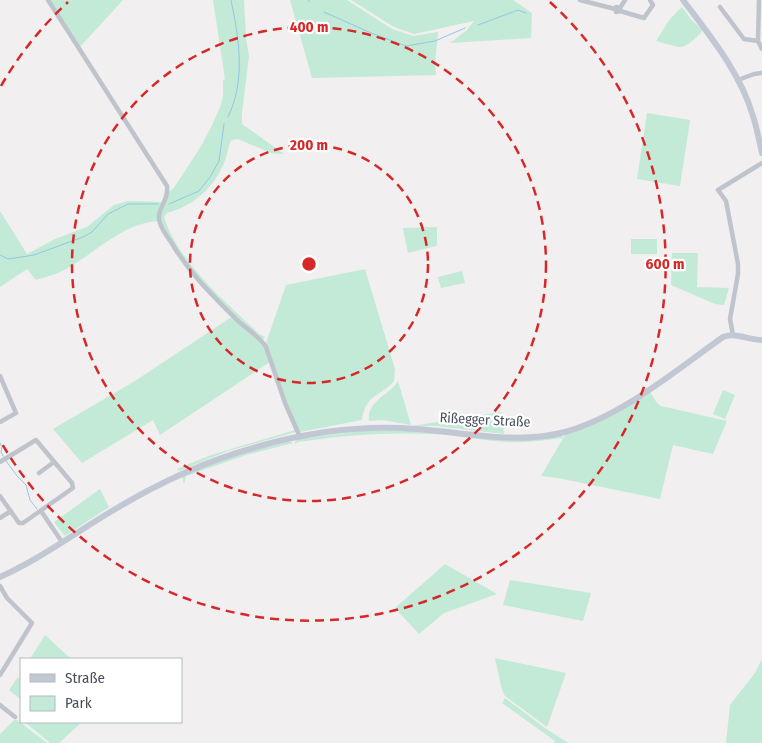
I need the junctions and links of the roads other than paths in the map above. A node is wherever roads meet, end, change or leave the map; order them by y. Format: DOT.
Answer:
graph roads {
  1 [pos="48,0"];
  2 [pos="580,0"];
  3 [pos="625,0"];
  4 [pos="650,0"];
  5 [pos="683,0"];
  6 [pos="759,0"];
  7 [pos="720,8"];
  8 [pos="618,9"];
  9 [pos="758,41"];
  10 [pos="762,49"];
  11 [pos="762,73"];
  12 [pos="738,80"];
  13 [pos="762,153"];
  14 [pos="762,163"];
  15 [pos="733,335"];
  16 [pos="762,340"];
  17 [pos="0,376"];
  18 [pos="2,385"];
  19 [pos="0,422"];
  20 [pos="300,437"];
  21 [pos="0,462"];
  22 [pos="54,462"];
  23 [pos="39,472"];
  24 [pos="0,496"];
  25 [pos="10,511"];
  26 [pos="41,512"];
  27 [pos="0,518"];
  28 [pos="62,542"];
  29 [pos="0,577"];
  30 [pos="0,586"];
  31 [pos="0,675"];
  32 [pos="0,705"];
  33 [pos="16,717"];
  1 -- 20 [label="street"];
  2 -- 8 [label="street"];
  3 -- 8 [label="street"];
  4 -- 8 [label="street"];
  5 -- 12 [label="street"];
  6 -- 9 [label="street"];
  7 -- 9 [label="street"];
  9 -- 10 [label="street"];
  11 -- 12 [label="street"];
  12 -- 13 [label="street"];
  14 -- 15 [label="street"];
  15 -- 16 [label="street"];
  15 -- 20 [label="street, Rißegger Straße"];
  17 -- 18 [label="street"];
  18 -- 19 [label="street"];
  20 -- 28 [label="street, Rißegger Straße"];
  21 -- 22 [label="street"];
  22 -- 23 [label="street"];
  22 -- 26 [label="street"];
  24 -- 25 [label="street"];
  25 -- 26 [label="street"];
  25 -- 27 [label="street"];
  26 -- 28 [label="street"];
  28 -- 29 [label="street, Rißegger Straße"];
  30 -- 31 [label="street"];
  32 -- 33 [label="street"];
}
